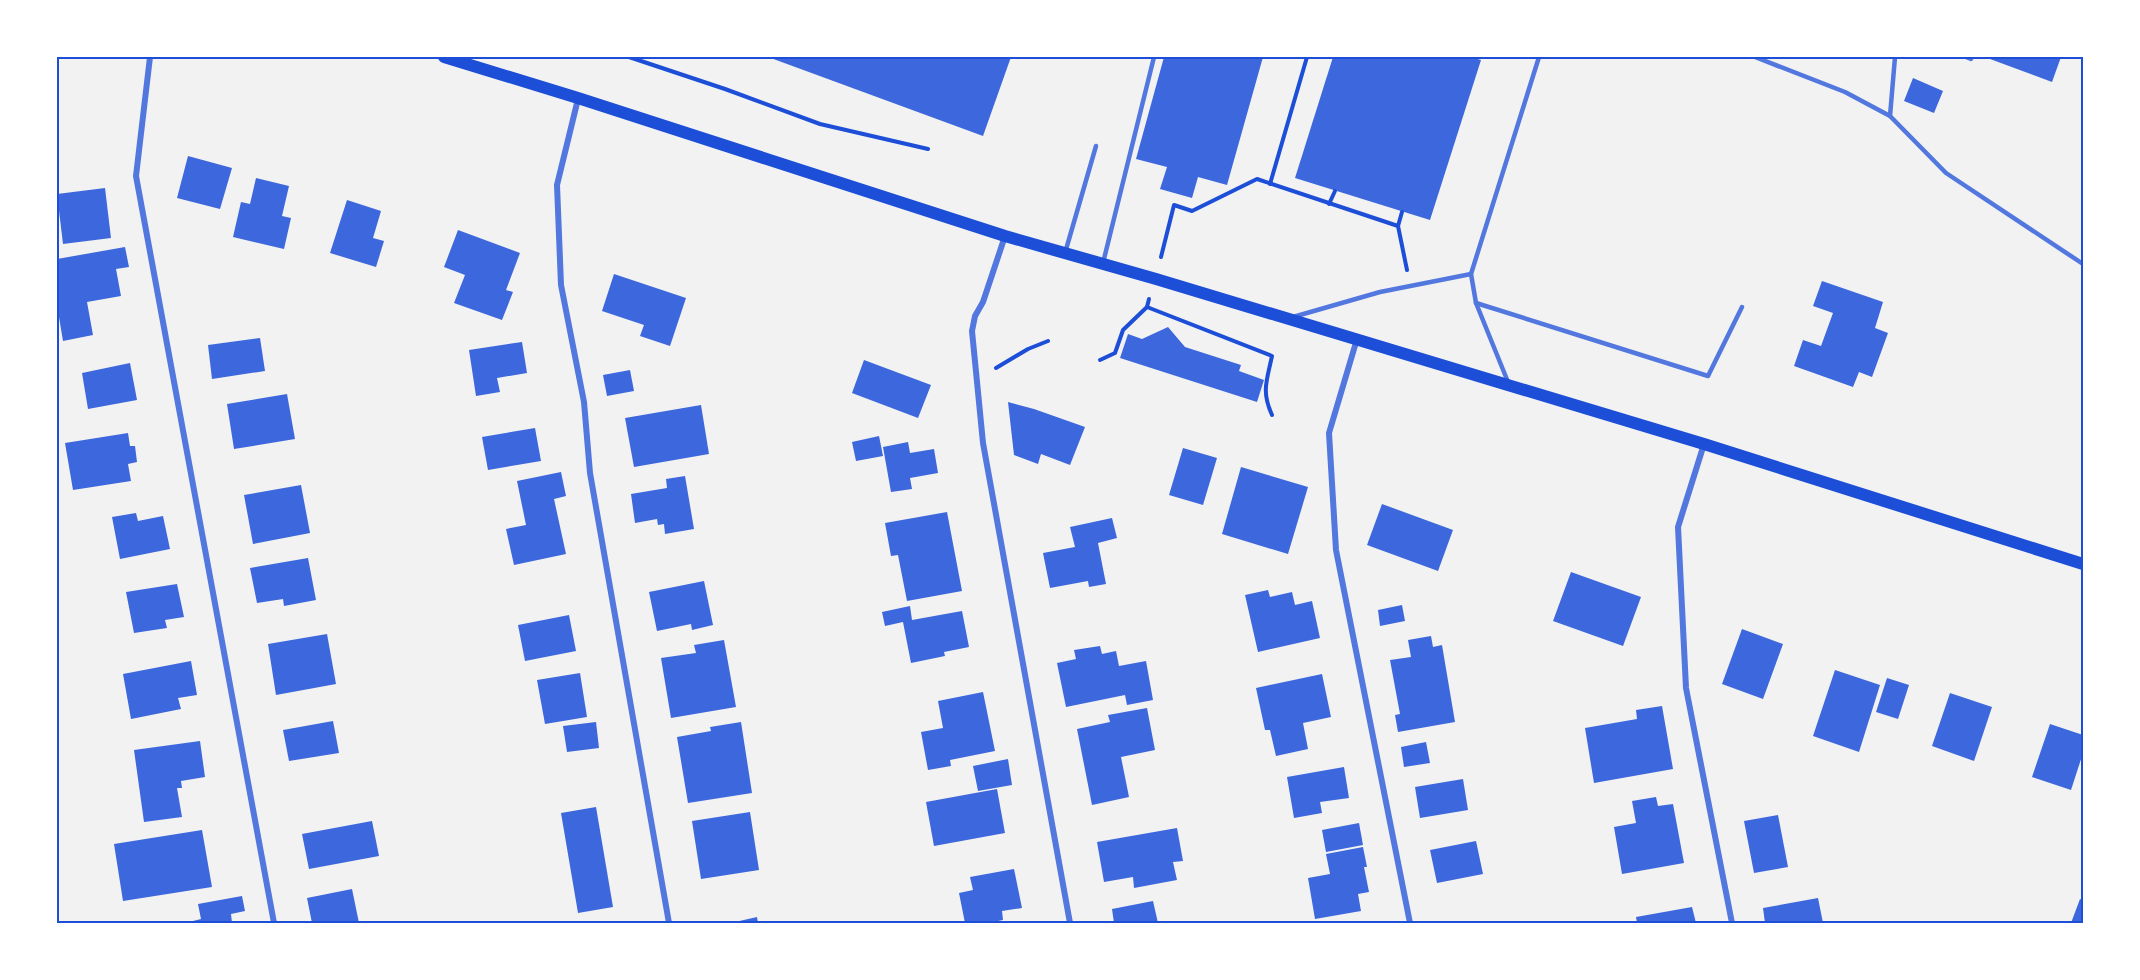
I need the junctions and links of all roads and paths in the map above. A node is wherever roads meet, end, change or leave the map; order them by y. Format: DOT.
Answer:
graph roads {
  1 [pos="150,57"];
  2 [pos="444,57"];
  3 [pos="629,57"];
  4 [pos="1154,57"];
  5 [pos="1307,57"];
  6 [pos="1539,57"];
  7 [pos="1755,57"];
  8 [pos="1895,57"];
  9 [pos="578,98"];
  10 [pos="1890,116"];
  11 [pos="1096,146"];
  12 [pos="928,149"];
  13 [pos="1270,184"];
  14 [pos="1335,191"];
  15 [pos="1329,204"];
  16 [pos="1174,205"];
  17 [pos="1402,212"];
  18 [pos="1398,226"];
  19 [pos="1005,236"];
  20 [pos="1065,253"];
  21 [pos="1103,263"];
  22 [pos="2083,264"];
  23 [pos="1471,274"];
  24 [pos="1410,286"];
  25 [pos="1476,303"];
  26 [pos="1147,307"];
  27 [pos="1742,307"];
  28 [pos="1288,319"];
  29 [pos="1357,339"];
  30 [pos="1048,341"];
  31 [pos="977,384"];
  32 [pos="1509,385"];
  33 [pos="1272,415"];
  34 [pos="1704,444"];
  35 [pos="2083,564"];
  36 [pos="274,923"];
  37 [pos="669,923"];
  38 [pos="1070,923"];
  39 [pos="1410,923"];
  40 [pos="1732,923"];
  1 -- 36 [label="street"];
  2 -- 9 [label="main road"];
  3 -- 12 [label="path"];
  4 -- 21 [label="lane"];
  5 -- 13 [label="path"];
  6 -- 23 [label="lane"];
  7 -- 10 [label="lane"];
  8 -- 10 [label="lane"];
  9 -- 19 [label="main road"];
  9 -- 37 [label="street"];
  10 -- 22 [label="lane"];
  11 -- 20 [label="lane"];
  13 -- 15 [label="path"];
  13 -- 16 [label="path"];
  14 -- 15 [label="path"];
  15 -- 18 [label="path"];
  17 -- 18 [label="path"];
  18 -- 24 [label="path"];
  19 -- 20 [label="main road"];
  19 -- 31 [label="street"];
  20 -- 21 [label="main road"];
  21 -- 28 [label="main road"];
  23 -- 24 [label="lane"];
  23 -- 25 [label="lane"];
  24 -- 28 [label="lane"];
  25 -- 27 [label="lane"];
  25 -- 32 [label="lane"];
  26 -- 33 [label="path"];
  28 -- 29 [label="main road"];
  29 -- 32 [label="main road"];
  29 -- 39 [label="street"];
  30 -- 31 [label="path"];
  31 -- 38 [label="street"];
  32 -- 34 [label="main road"];
  34 -- 35 [label="main road"];
  34 -- 40 [label="street"];
}
